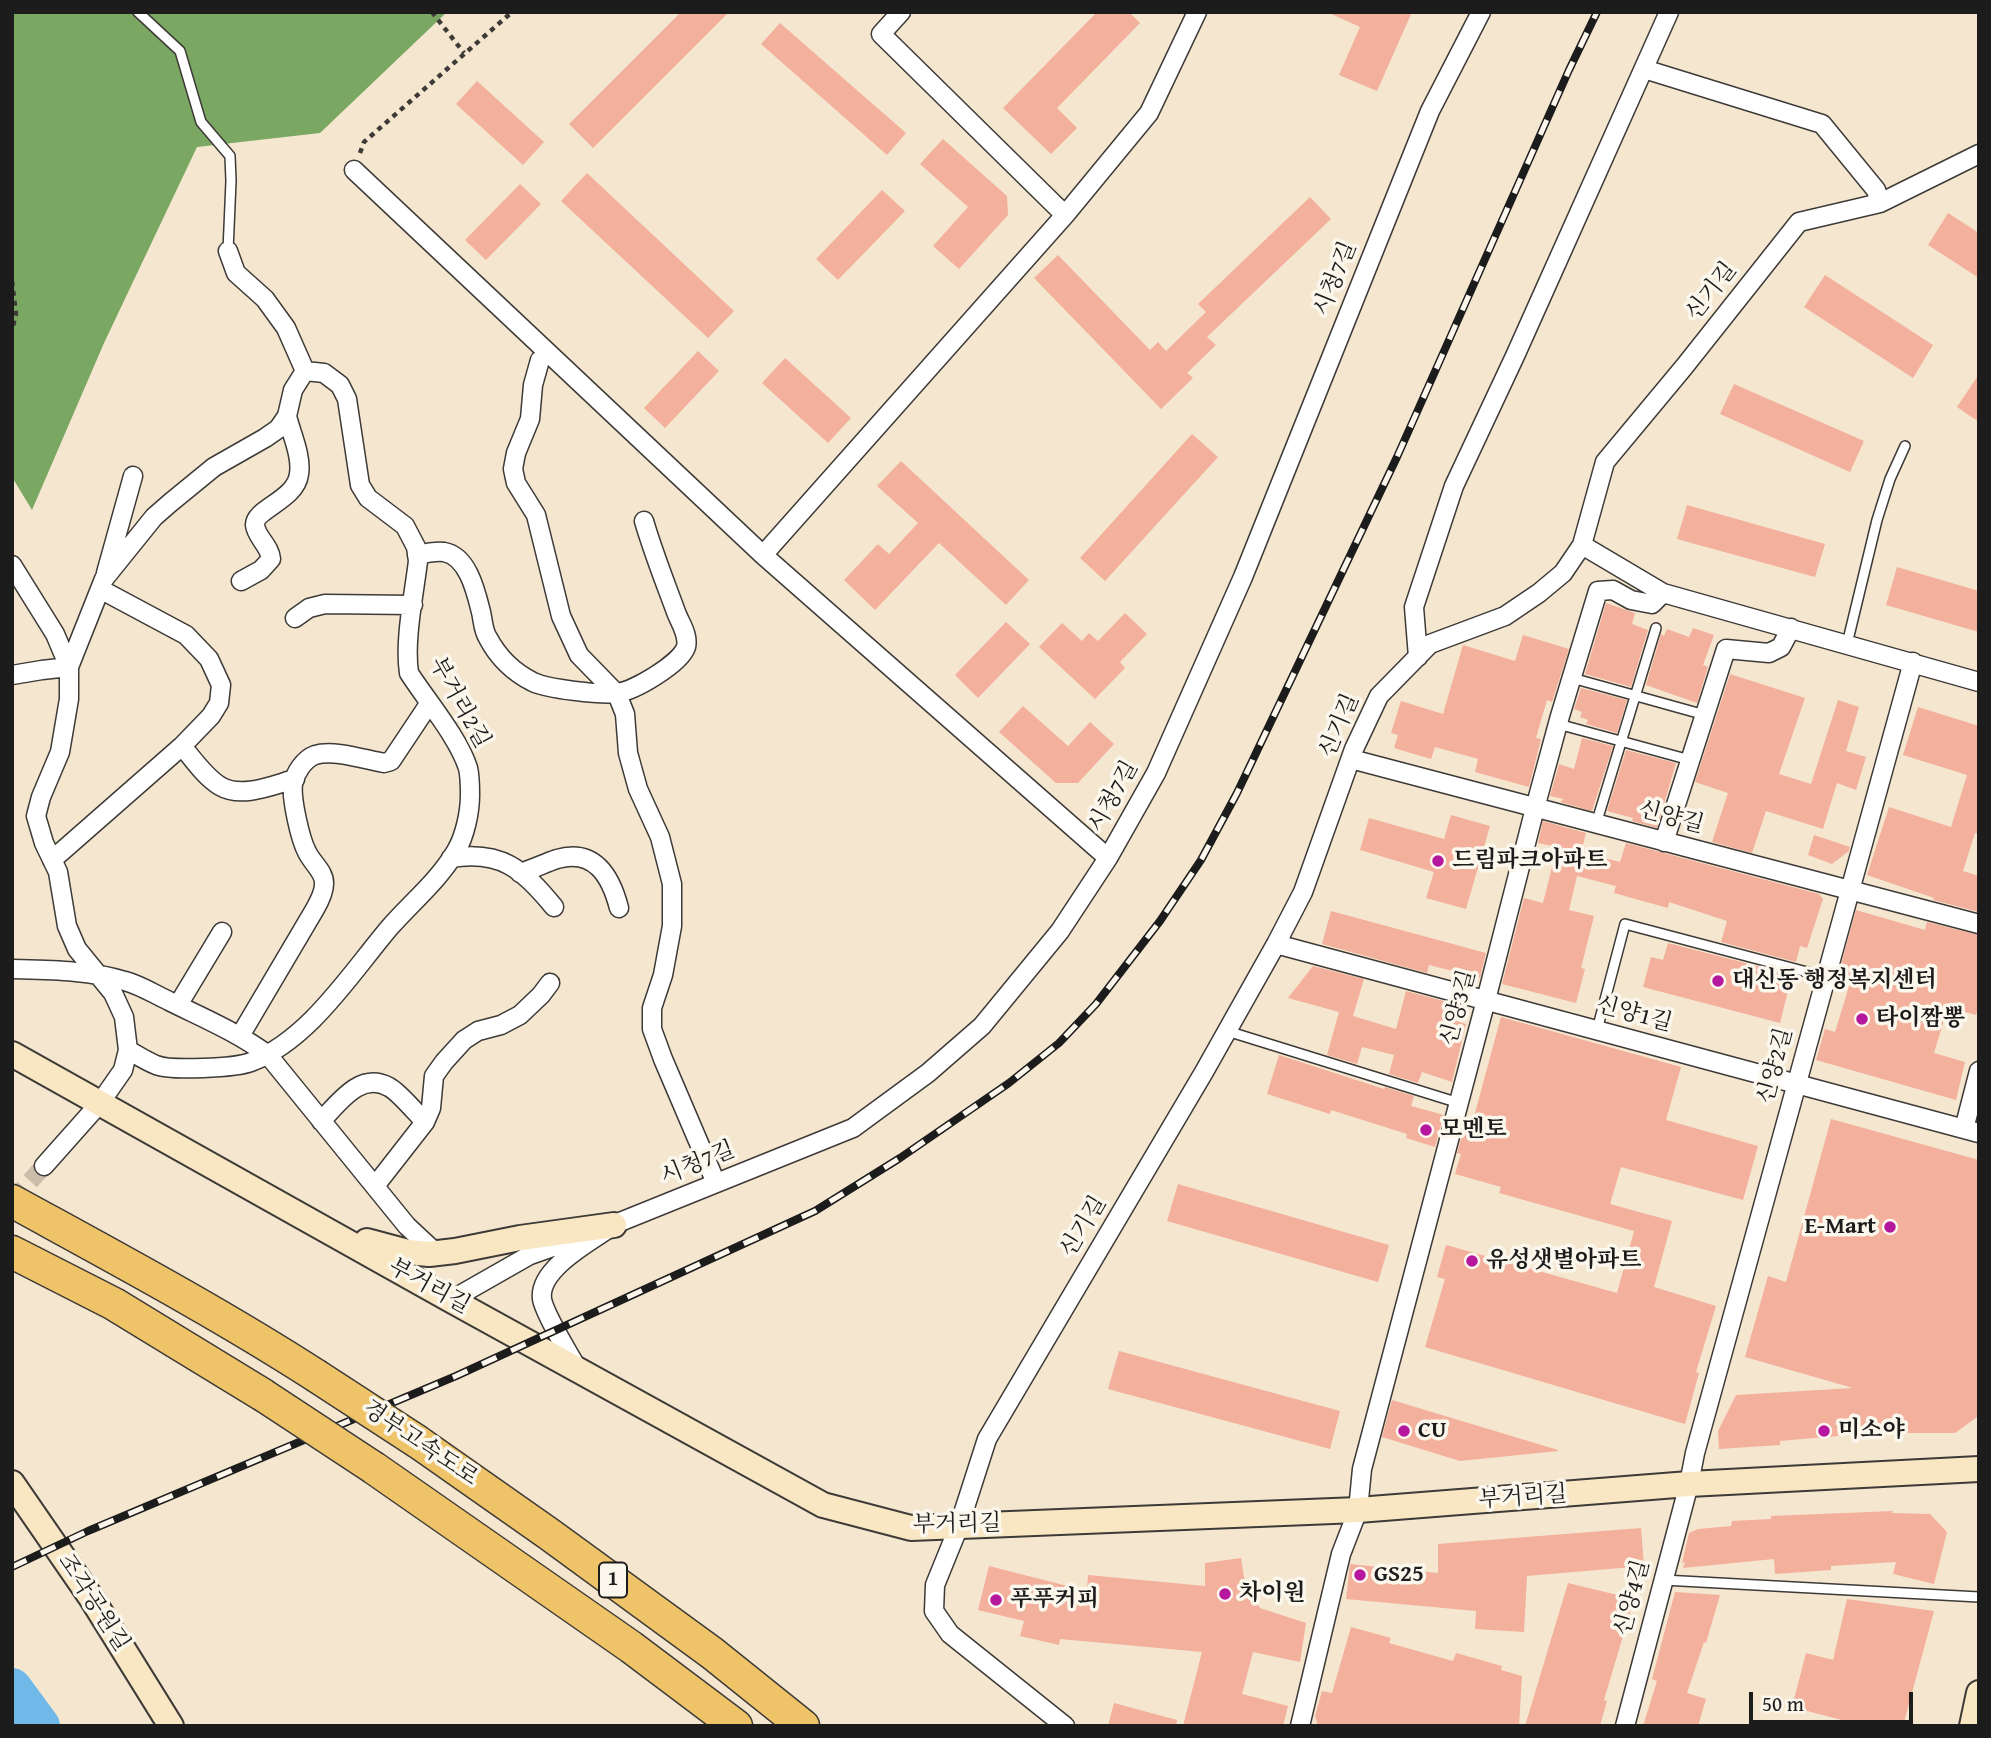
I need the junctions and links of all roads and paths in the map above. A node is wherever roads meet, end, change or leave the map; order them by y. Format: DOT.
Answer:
graph roads {
  1 [pos="138,12"];
  2 [pos="432,12"];
  3 [pos="512,12"];
  4 [pos="901,12"];
  5 [pos="1197,12"];
  6 [pos="1481,12"];
  7 [pos="1669,12"];
  8 [pos="464,53"];
  9 [pos="1644,69"];
  10 [pos="1979,154"];
  11 [pos="354,170"];
  12 [pos="1880,202"];
  13 [pos="1065,215"];
  14 [pos="228,251"];
  15 [pos="12,281"];
  16 [pos="12,330"];
  17 [pos="540,360"];
  18 [pos="305,371"];
  19 [pos="287,416"];
  20 [pos="1905,446"];
  21 [pos="133,476"];
  22 [pos="644,521"];
  23 [pos="1583,545"];
  24 [pos="417,555"];
  25 [pos="763,555"];
  26 [pos="12,565"];
  27 [pos="241,581"];
  28 [pos="102,584"];
  29 [pos="1663,593"];
  30 [pos="413,605"];
  31 [pos="295,618"];
  32 [pos="1656,628"];
  33 [pos="1791,628"];
  34 [pos="1847,644"];
  35 [pos="1418,657"];
  36 [pos="1913,662"];
  37 [pos="69,667"];
  38 [pos="12,675"];
  39 [pos="1572,678"];
  40 [pos="1979,682"];
  41 [pos="617,694"];
  42 [pos="1635,695"];
  43 [pos="429,704"];
  44 [pos="1705,715"];
  45 [pos="1558,724"];
  46 [pos="1621,741"];
  47 [pos="182,746"];
  48 [pos="1351,759"];
  49 [pos="1690,760"];
  50 [pos="295,779"];
  51 [pos="1535,808"];
  52 [pos="1596,824"];
  53 [pos="1664,842"];
  54 [pos="451,858"];
  55 [pos="1108,858"];
  56 [pos="52,860"];
  57 [pos="520,873"];
  58 [pos="1849,890"];
  59 [pos="554,907"];
  60 [pos="619,908"];
  61 [pos="1979,924"];
  62 [pos="222,932"];
  63 [pos="1276,944"];
  64 [pos="12,969"];
  65 [pos="97,975"];
  66 [pos="1826,977"];
  67 [pos="551,983"];
  68 [pos="1486,1000"];
  69 [pos="178,1005"];
  70 [pos="1597,1030"];
  71 [pos="1227,1031"];
  72 [pos="240,1036"];
  73 [pos="128,1050"];
  74 [pos="12,1054"];
  75 [pos="268,1055"];
  76 [pos="1979,1072"];
  77 [pos="1797,1084"];
  78 [pos="100,1103"];
  79 [pos="1459,1103"];
  80 [pos="321,1121"];
  81 [pos="425,1122"];
  82 [pos="1972,1131"];
  83 [pos="44,1166"];
  84 [pos="716,1183"];
  85 [pos="375,1186"];
  86 [pos="12,1201"];
  87 [pos="614,1225"];
  88 [pos="320,1226"];
  89 [pos="12,1252"];
  90 [pos="436,1253"];
  91 [pos="451,1300"];
  92 [pos="576,1368"];
  93 [pos="1979,1469"];
  94 [pos="12,1483"];
  95 [pos="1689,1484"];
  96 [pos="1358,1510"];
  97 [pos="959,1526"];
  98 [pos="1663,1580"];
  99 [pos="1979,1597"];
  100 [pos="1979,1693"];
  101 [pos="171,1726"];
  102 [pos="736,1726"];
  103 [pos="803,1726"];
  104 [pos="1065,1726"];
  105 [pos="1300,1726"];
  106 [pos="1625,1726"];
  107 [pos="1972,1726"];
  1 -- 14 [label="lane"];
  2 -- 8 [label="path"];
  3 -- 8 [label="path"];
  4 -- 13 [label="street"];
  5 -- 13 [label="street"];
  6 -- 55 [label="street, 시청7길"];
  7 -- 9 [label="street"];
  8 -- 11 [label="path"];
  9 -- 12 [label="street"];
  9 -- 35 [label="street"];
  10 -- 12 [label="street, 신기길"];
  11 -- 25 [label="street"];
  12 -- 23 [label="street, 신기길"];
  13 -- 25 [label="street"];
  14 -- 18 [label="street"];
  15 -- 16 [label="path"];
  17 -- 41 [label="street"];
  18 -- 19 [label="street"];
  18 -- 24 [label="street, 부거리2길"];
  19 -- 27 [label="street"];
  19 -- 28 [label="street"];
  20 -- 34 [label="lane"];
  21 -- 28 [label="street"];
  22 -- 41 [label="street"];
  23 -- 29 [label="street"];
  23 -- 35 [label="street, 신기길"];
  24 -- 30 [label="street, 부거리2길"];
  24 -- 41 [label="street"];
  25 -- 55 [label="street"];
  26 -- 37 [label="street"];
  28 -- 37 [label="street"];
  28 -- 47 [label="street"];
  29 -- 33 [label="street"];
  29 -- 39 [label="street, 신양3길"];
  30 -- 31 [label="street"];
  30 -- 43 [label="street, 부거리2길"];
  32 -- 42 [label="lane"];
  33 -- 34 [label="street"];
  33 -- 44 [label="street"];
  34 -- 36 [label="street"];
  35 -- 48 [label="street, 신기길"];
  36 -- 40 [label="street"];
  36 -- 58 [label="street, 신양2길"];
  37 -- 38 [label="street"];
  37 -- 56 [label="street"];
  39 -- 42 [label="lane"];
  39 -- 45 [label="street, 신양3길"];
  41 -- 84 [label="street"];
  42 -- 44 [label="lane"];
  42 -- 46 [label="lane"];
  43 -- 50 [label="street"];
  43 -- 54 [label="street, 부거리2길"];
  44 -- 49 [label="street"];
  45 -- 46 [label="lane"];
  45 -- 51 [label="street, 신양3길"];
  46 -- 49 [label="lane"];
  46 -- 52 [label="lane"];
  47 -- 50 [label="street"];
  47 -- 56 [label="street"];
  48 -- 51 [label="street, 신양길"];
  48 -- 63 [label="street, 신기길"];
  49 -- 53 [label="street"];
  50 -- 72 [label="street"];
  51 -- 52 [label="street, 신양길"];
  51 -- 68 [label="street, 신양3길"];
  52 -- 53 [label="street, 신양길"];
  53 -- 58 [label="street, 신양길"];
  54 -- 57 [label="street"];
  54 -- 75 [label="street, 부거리2길"];
  55 -- 84 [label="street, 시청7길"];
  56 -- 65 [label="street"];
  57 -- 59 [label="street"];
  57 -- 60 [label="street"];
  58 -- 61 [label="street, 신양길"];
  58 -- 66 [label="street, 신양2길"];
  62 -- 69 [label="street"];
  63 -- 68 [label="street, 신양1길"];
  63 -- 71 [label="street, 신기길"];
  64 -- 65 [label="street"];
  65 -- 69 [label="street"];
  65 -- 73 [label="street"];
  66 -- 70 [label="lane"];
  66 -- 77 [label="street, 신양2길"];
  67 -- 81 [label="street"];
  68 -- 70 [label="street, 신양1길"];
  68 -- 79 [label="street, 신양3길"];
  69 -- 72 [label="street"];
  70 -- 77 [label="street, 신양1길"];
  71 -- 79 [label="lane"];
  71 -- 97 [label="street, 신기길"];
  72 -- 75 [label="street"];
  73 -- 75 [label="street, 부거리2길"];
  73 -- 78 [label="street"];
  74 -- 78 [label="street, 부거리길"];
  75 -- 80 [label="street"];
  76 -- 82 [label="street"];
  77 -- 82 [label="street, 신양1길"];
  77 -- 95 [label="street, 신양2길"];
  78 -- 83 [label="street"];
  78 -- 88 [label="street, 부거리길"];
  79 -- 96 [label="street, 신양3길"];
  80 -- 81 [label="street"];
  80 -- 85 [label="street"];
  81 -- 85 [label="street"];
  84 -- 87 [label="street, 시청7길"];
  85 -- 90 [label="street"];
  86 -- 103 [label="highway, 경부고속도로 / 1, bridge"];
  87 -- 90 [label="street"];
  87 -- 91 [label="street, 시청7길"];
  87 -- 92 [label="street"];
  88 -- 90 [label="street"];
  88 -- 91 [label="street, 부거리길"];
  89 -- 102 [label="highway, 경부고속도로 / 1, bridge"];
  91 -- 92 [label="street, 부거리길"];
  92 -- 97 [label="street, 부거리길"];
  93 -- 95 [label="street, 부거리길"];
  94 -- 101 [label="street, 조각공원길"];
  95 -- 96 [label="street, 부거리길"];
  95 -- 98 [label="street, 신양4길"];
  96 -- 97 [label="street, 부거리길"];
  96 -- 105 [label="street"];
  97 -- 104 [label="street, 신기길"];
  98 -- 99 [label="lane"];
  98 -- 106 [label="street, 신양4길"];
  100 -- 107 [label="street"];
}
